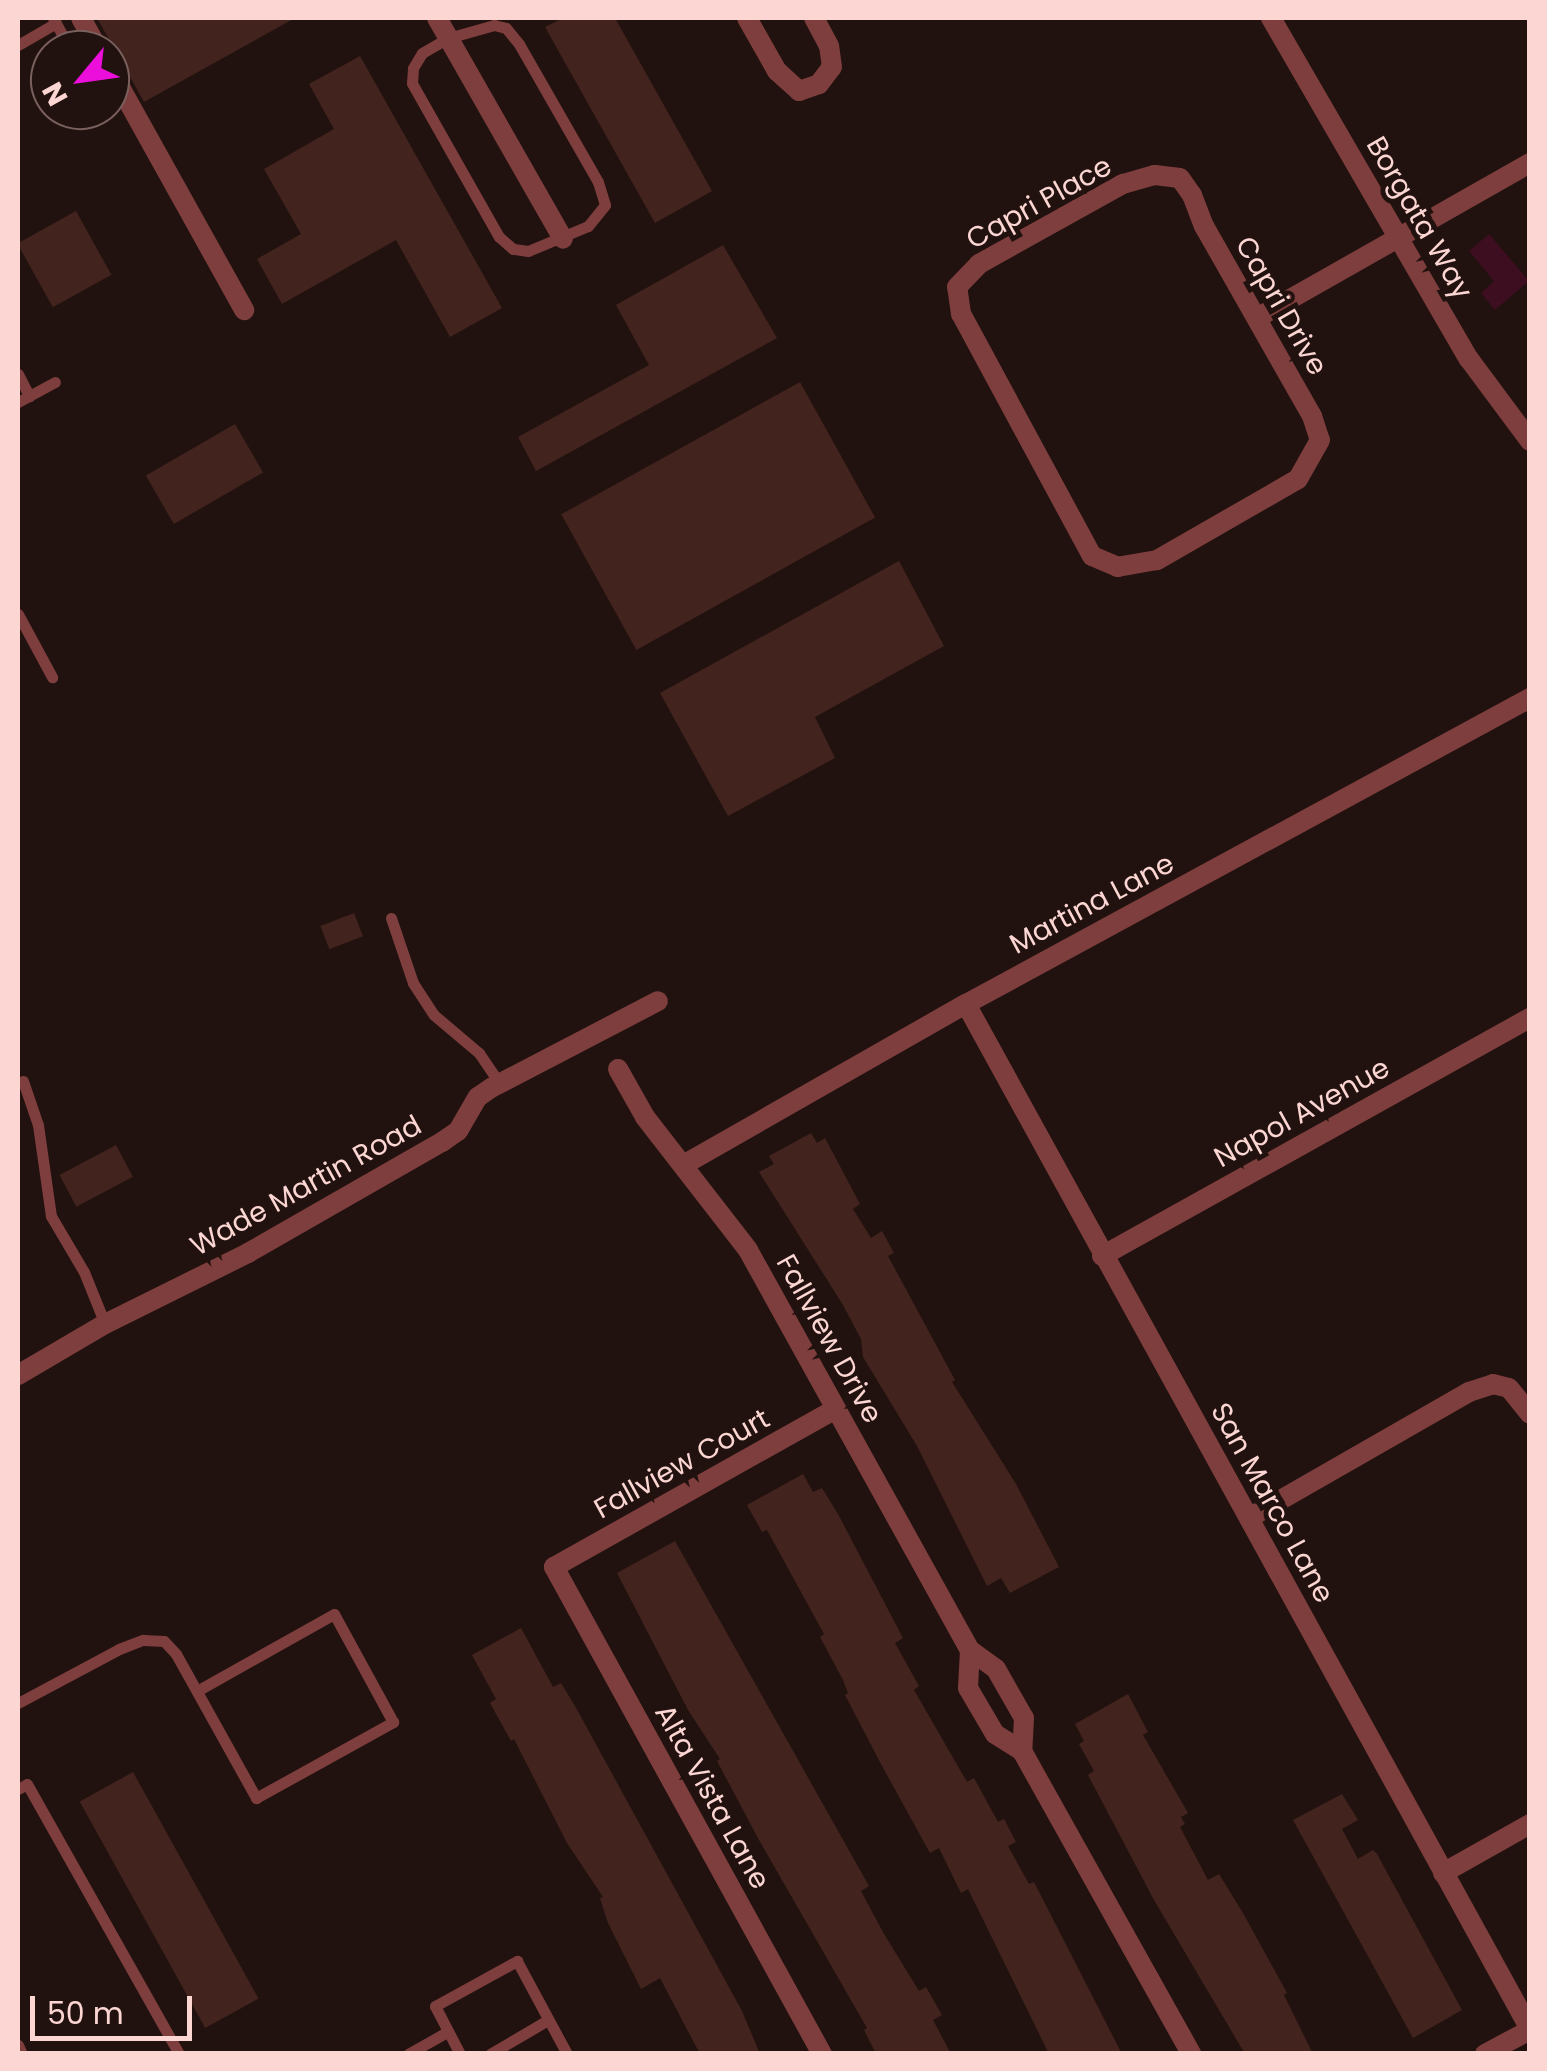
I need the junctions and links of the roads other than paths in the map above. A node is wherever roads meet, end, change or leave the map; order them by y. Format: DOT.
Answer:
graph roads {
  1 [pos="438,18"];
  2 [pos="747,18"];
  3 [pos="814,18"];
  4 [pos="1270,18"];
  5 [pos="54,20"];
  6 [pos="448,38"];
  7 [pos="18,44"];
  8 [pos="130,105"];
  9 [pos="1530,163"];
  10 [pos="1180,178"];
  11 [pos="1399,238"];
  12 [pos="563,239"];
  13 [pos="244,310"];
  14 [pos="1257,318"];
  15 [pos="18,374"];
  16 [pos="56,382"];
  17 [pos="24,399"];
  18 [pos="1530,441"];
  19 [pos="1310,464"];
  20 [pos="18,614"];
  21 [pos="52,677"];
  22 [pos="1530,698"];
  23 [pos="391,918"];
  24 [pos="658,1001"];
  25 [pos="966,1004"];
  26 [pos="1530,1018"];
  27 [pos="618,1069"];
  28 [pos="24,1081"];
  29 [pos="500,1084"];
  30 [pos="685,1164"];
  31 [pos="1102,1256"];
  32 [pos="105,1324"];
  33 [pos="18,1375"];
  34 [pos="836,1409"];
  35 [pos="1530,1414"];
  36 [pos="1250,1518"];
  37 [pos="554,1566"];
  38 [pos="970,1650"];
  39 [pos="197,1691"];
  40 [pos="18,1704"];
  41 [pos="1022,1751"];
  42 [pos="18,1790"];
  43 [pos="1530,1824"];
  44 [pos="1443,1873"];
  45 [pos="548,2020"];
  46 [pos="1530,2030"];
  47 [pos="448,2032"];
  48 [pos="18,2044"];
  49 [pos="22,2054"];
  50 [pos="179,2054"];
  51 [pos="408,2054"];
  52 [pos="460,2054"];
  53 [pos="490,2054"];
  54 [pos="567,2054"];
  55 [pos="822,2054"];
  56 [pos="1190,2054"];
  57 [pos="1485,2054"];
  1 -- 6 [label="street"];
  2 -- 3 [label="street"];
  4 -- 11 [label="street, Borgata Way"];
  5 -- 7 [label="lane"];
  6 -- 12 [label="street"];
  6 -- 12 [label="lane"];
  6 -- 12 [label="lane"];
  8 -- 13 [label="street"];
  9 -- 11 [label="street"];
  10 -- 14 [label="street, Capri Drive"];
  10 -- 19 [label="street, Capri Place"];
  11 -- 14 [label="street"];
  11 -- 18 [label="street, Borgata Way"];
  14 -- 19 [label="street, Capri Drive"];
  15 -- 17 [label="lane"];
  16 -- 17 [label="lane"];
  20 -- 21 [label="lane"];
  22 -- 25 [label="street, Martina Lane"];
  23 -- 29 [label="lane"];
  24 -- 29 [label="street, Wade Martin Road"];
  25 -- 30 [label="street, Martina Lane"];
  25 -- 31 [label="street, San Marco Lane"];
  26 -- 31 [label="street, Napol Avenue"];
  27 -- 30 [label="street, Fallview Drive"];
  28 -- 32 [label="lane"];
  29 -- 32 [label="street, Wade Martin Road"];
  30 -- 34 [label="street, Fallview Drive"];
  31 -- 36 [label="street, San Marco Lane"];
  32 -- 33 [label="street, Wade Martin Road"];
  34 -- 37 [label="street, Fallview Court"];
  34 -- 38 [label="street, Fallview Drive"];
  35 -- 36 [label="street"];
  36 -- 44 [label="street, San Marco Lane"];
  37 -- 55 [label="street, Alta Vista Lane"];
  38 -- 41 [label="street, Fallview Drive"];
  38 -- 41 [label="street, Fallview Drive"];
  39 -- 39 [label="lane"];
  39 -- 40 [label="lane"];
  41 -- 56 [label="street, Fallview Drive"];
  42 -- 50 [label="lane"];
  43 -- 44 [label="street"];
  44 -- 46 [label="street, San Marco Lane"];
  45 -- 47 [label="lane"];
  45 -- 53 [label="lane"];
  45 -- 54 [label="lane"];
  46 -- 57 [label="street"];
  47 -- 51 [label="lane"];
  47 -- 52 [label="lane"];
  48 -- 49 [label="lane"];
}
